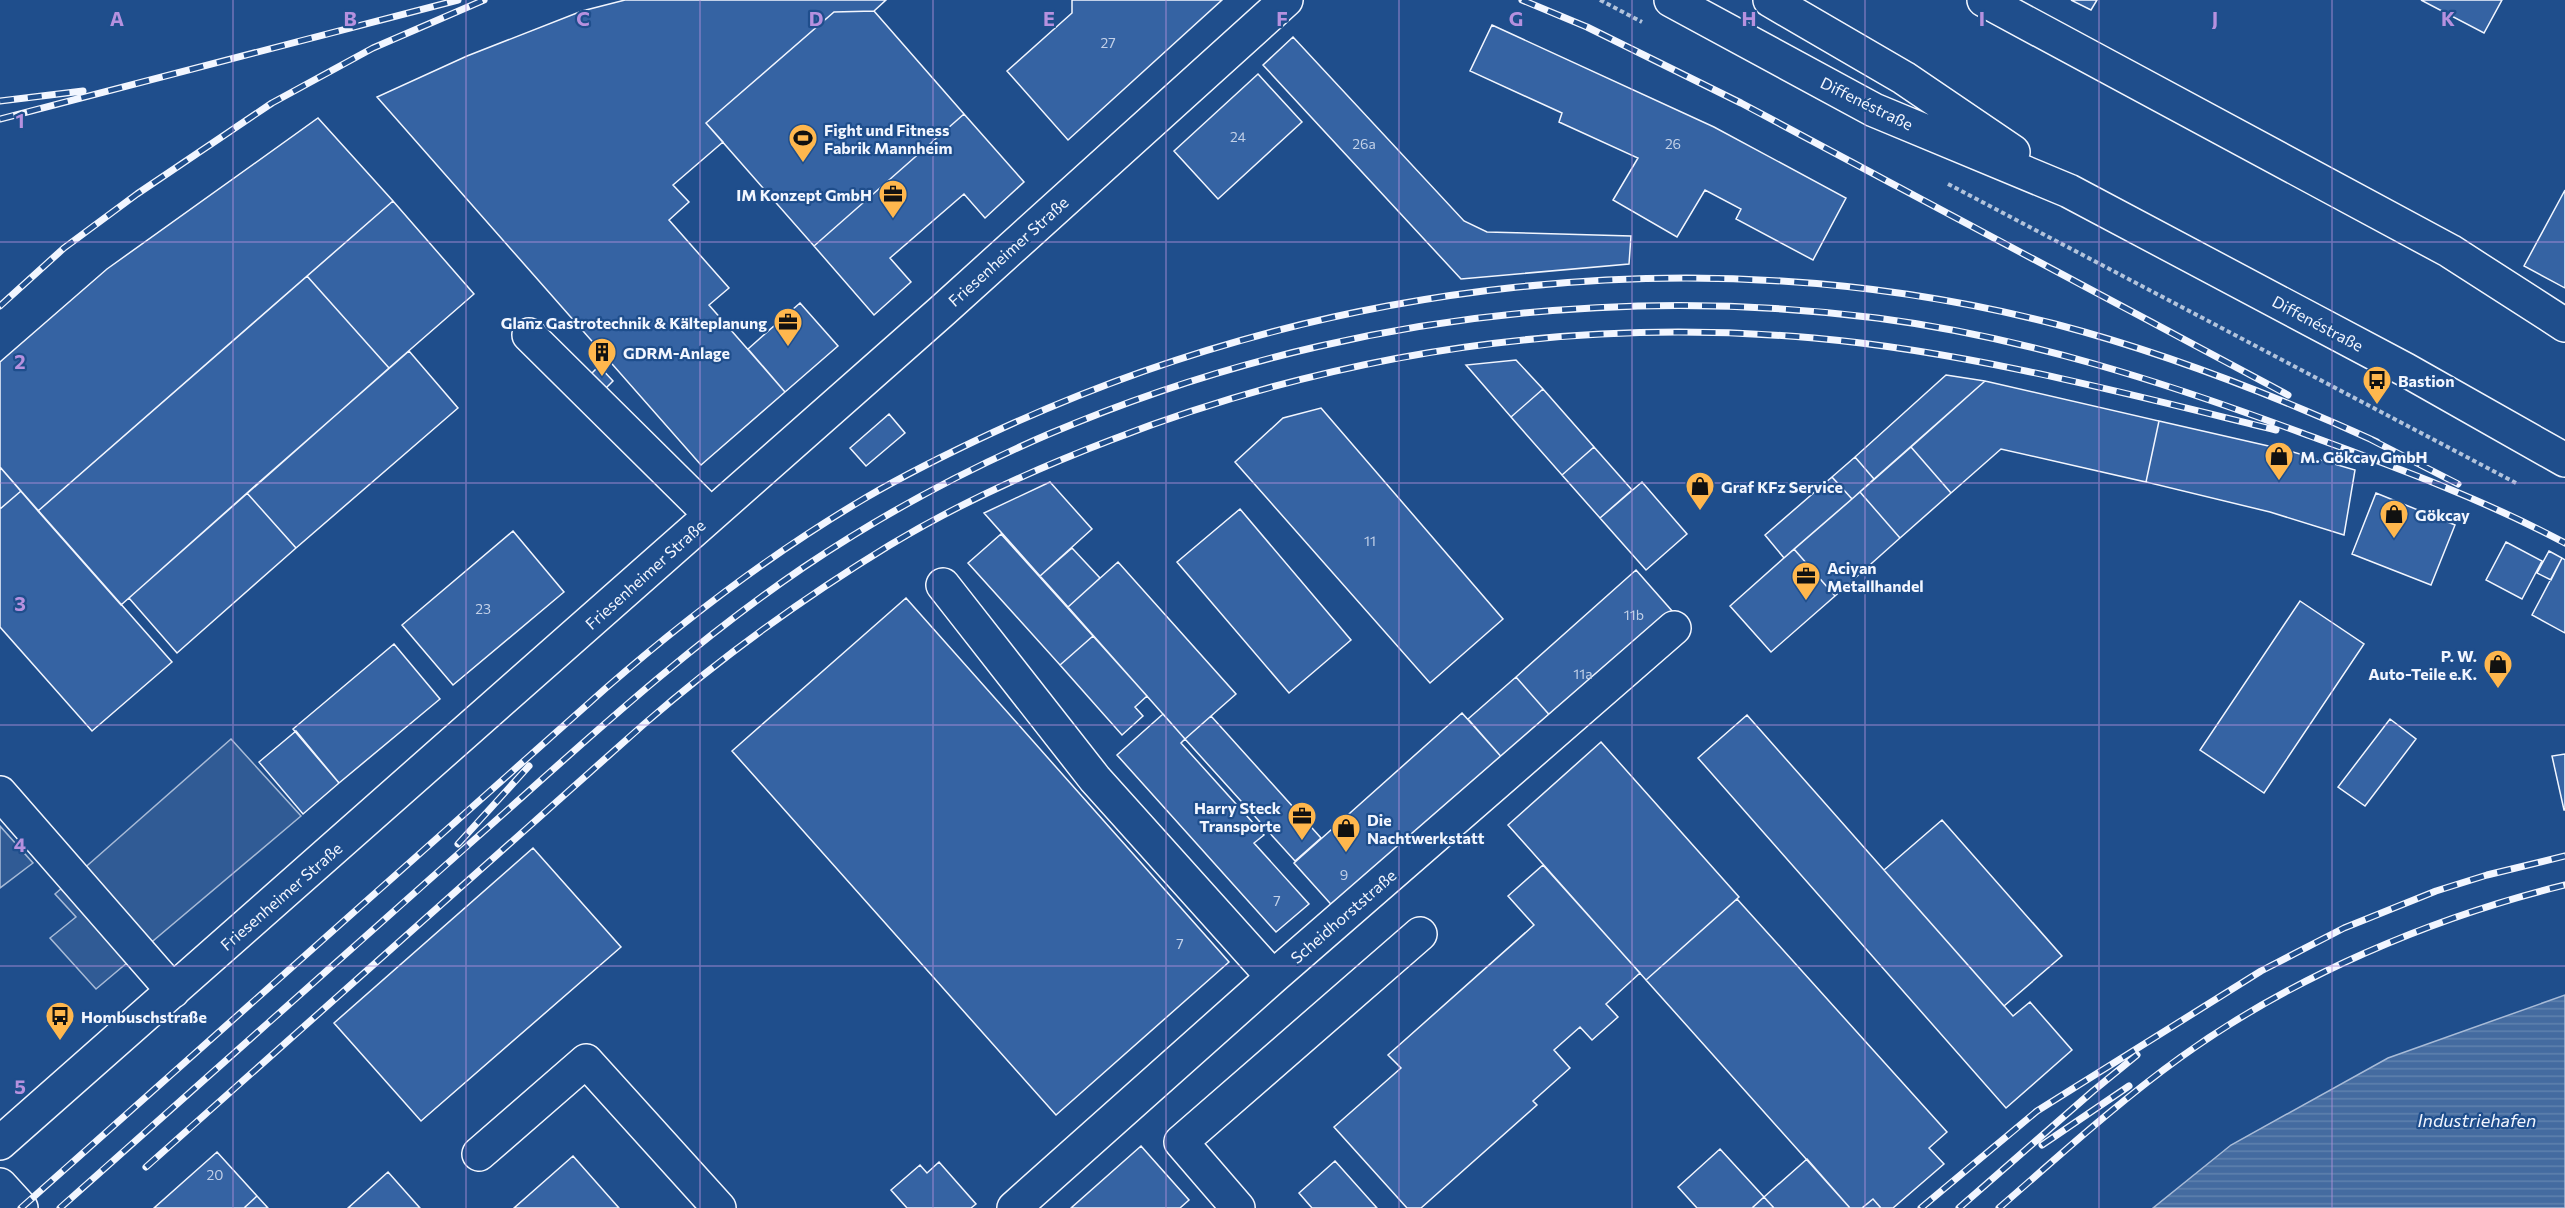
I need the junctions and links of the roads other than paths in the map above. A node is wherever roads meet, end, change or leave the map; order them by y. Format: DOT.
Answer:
graph roads {
  1 [pos="1286,0"];
  2 [pos="1671,0"];
  3 [pos="1770,0"];
  4 [pos="1984,0"];
  5 [pos="2069,191"];
  6 [pos="2565,325"];
  7 [pos="529,335"];
  8 [pos="2565,460"];
  9 [pos="711,515"];
  10 [pos="943,585"];
  11 [pos="1674,628"];
  12 [pos="0,794"];
  13 [pos="1420,934"];
  14 [pos="1273,976"];
  15 [pos="173,991"];
  16 [pos="3,1136"];
  17 [pos="479,1154"];
  18 [pos="0,1185"];
  19 [pos="21,1208"];
  20 [pos="719,1208"];
  21 [pos="1014,1208"];
  22 [pos="1238,1208"];
  1 -- 9 [label="street, Friesenheimer Straße"];
  2 -- 5 [label="street, Diffenéstraße"];
  3 -- 5 [label="street, Diffenéstraße"];
  4 -- 6 [label="street"];
  5 -- 8 [label="street, Diffenéstraße"];
  7 -- 9 [label="street"];
  9 -- 15 [label="street, Friesenheimer Straße"];
  10 -- 14 [label="street"];
  11 -- 14 [label="street, Scheidhorststraße"];
  12 -- 15 [label="street"];
  13 -- 22 [label="street"];
  14 -- 21 [label="street, Scheidhorststraße"];
  15 -- 16 [label="street, Friesenheimer Straße"];
  17 -- 20 [label="street"];
  18 -- 19 [label="street"];
}
